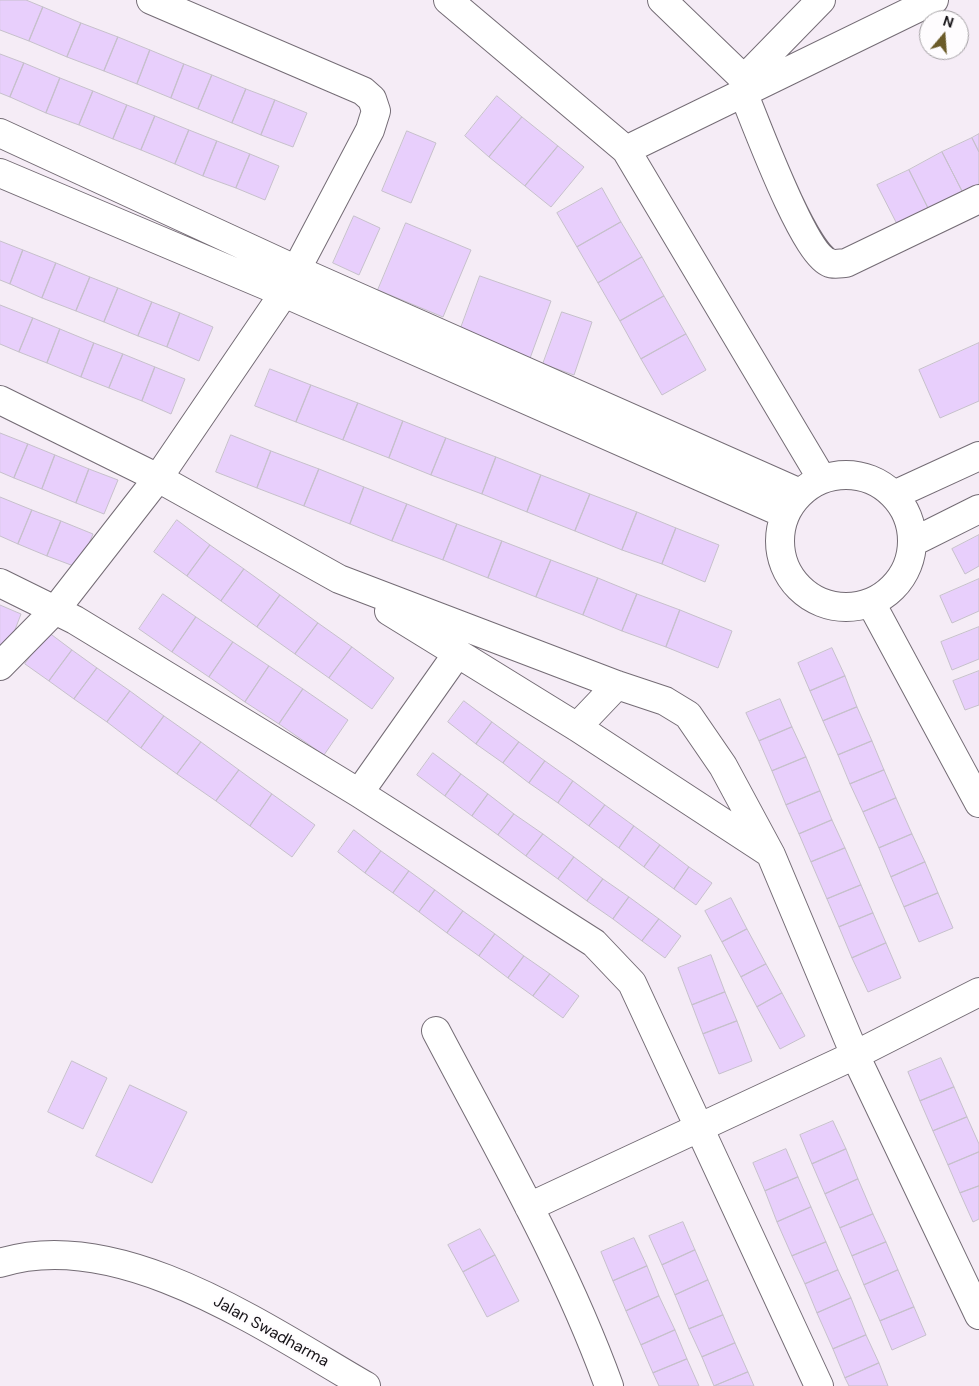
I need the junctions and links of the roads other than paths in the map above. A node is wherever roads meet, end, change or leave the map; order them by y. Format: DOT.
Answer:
graph roads {
  1 [pos="151,0"];
  2 [pos="448,0"];
  3 [pos="662,0"];
  4 [pos="821,0"];
  5 [pos="934,0"];
  6 [pos="744,86"];
  7 [pos="0,133"];
  8 [pos="626,150"];
  9 [pos="0,173"];
  10 [pos="979,199"];
  11 [pos="297,270"];
  12 [pos="284,293"];
  13 [pos="0,400"];
  14 [pos="979,456"];
  15 [pos="158,478"];
  16 [pos="802,495"];
  17 [pos="894,495"];
  18 [pos="979,509"];
  19 [pos="913,542"];
  20 [pos="339,579"];
  21 [pos="0,583"];
  22 [pos="871,602"];
  23 [pos="56,610"];
  24 [pos="457,654"];
  25 [pos="0,666"];
  26 [pos="617,685"];
  27 [pos="577,727"];
  28 [pos="359,793"];
  29 [pos="979,803"];
  30 [pos="771,854"];
  31 [pos="979,992"];
  32 [pos="436,1031"];
  33 [pos="855,1054"];
  34 [pos="700,1127"];
  35 [pos="529,1207"];
  36 [pos="0,1263"];
  37 [pos="979,1315"];
  38 [pos="366,1386"];
  39 [pos="609,1386"];
  40 [pos="818,1386"];
  1 -- 11 [label="street"];
  2 -- 8 [label="street"];
  3 -- 6 [label="street"];
  4 -- 6 [label="street"];
  5 -- 6 [label="street"];
  6 -- 8 [label="street"];
  6 -- 10 [label="street"];
  7 -- 11 [label="street"];
  8 -- 16 [label="street"];
  9 -- 12 [label="street"];
  11 -- 12 [label="street"];
  11 -- 16 [label="street"];
  12 -- 15 [label="street"];
  12 -- 16 [label="street"];
  13 -- 15 [label="street"];
  14 -- 17 [label="street"];
  15 -- 20 [label="street"];
  15 -- 23 [label="street"];
  16 -- 17 [label="street"];
  16 -- 22 [label="street"];
  17 -- 19 [label="street"];
  18 -- 19 [label="street"];
  19 -- 22 [label="street"];
  20 -- 24 [label="street"];
  20 -- 26 [label="street"];
  21 -- 23 [label="street"];
  22 -- 29 [label="street"];
  23 -- 25 [label="street"];
  23 -- 28 [label="street"];
  24 -- 27 [label="street"];
  24 -- 28 [label="street"];
  26 -- 27 [label="street"];
  26 -- 30 [label="street"];
  27 -- 30 [label="street"];
  28 -- 34 [label="street"];
  30 -- 33 [label="street"];
  31 -- 33 [label="street"];
  32 -- 35 [label="street"];
  33 -- 34 [label="street"];
  33 -- 37 [label="street"];
  34 -- 35 [label="street"];
  34 -- 40 [label="street"];
  35 -- 39 [label="street"];
  36 -- 38 [label="street, Jalan Swadharma"];
}
